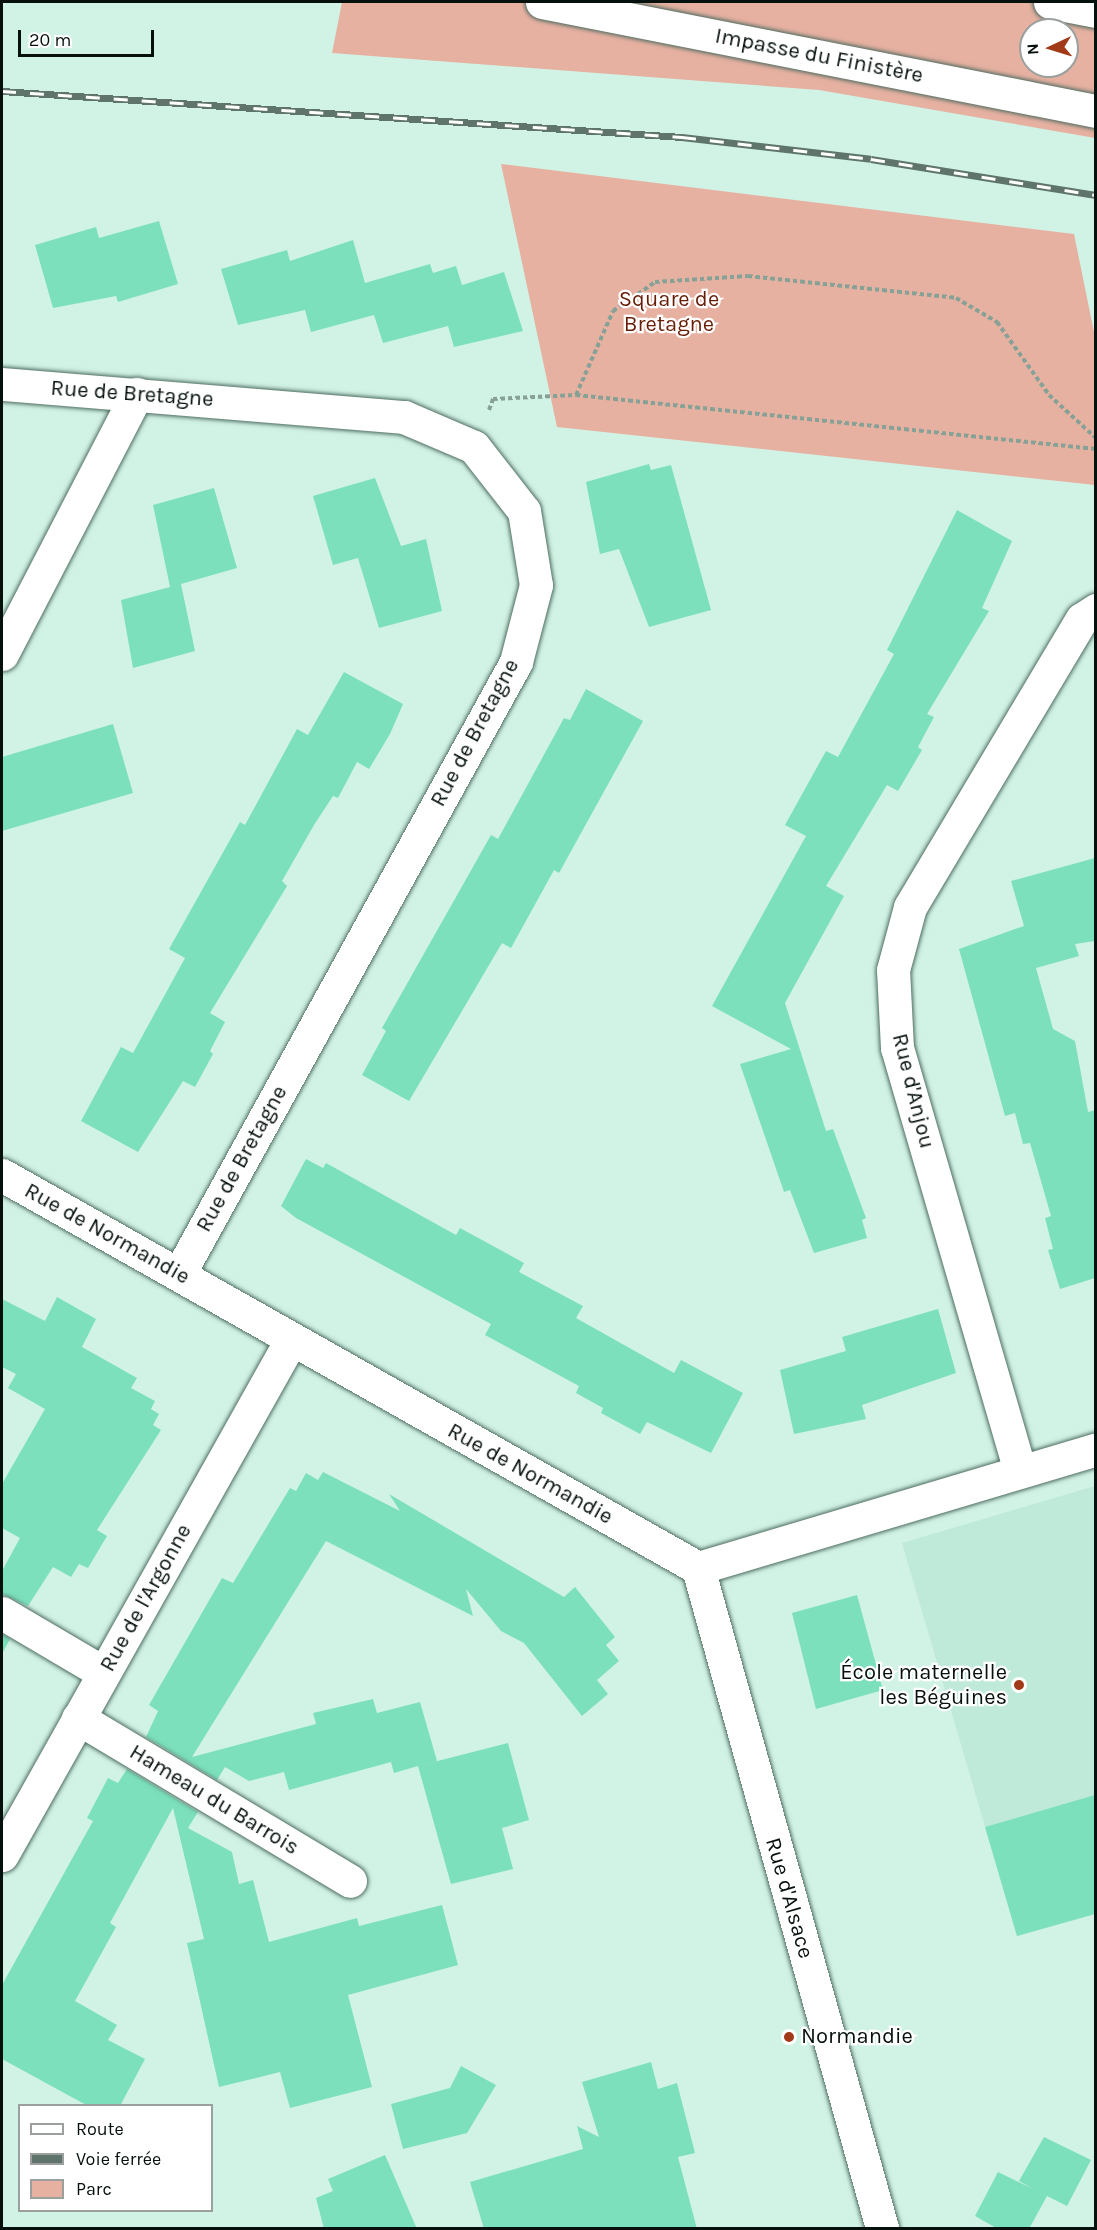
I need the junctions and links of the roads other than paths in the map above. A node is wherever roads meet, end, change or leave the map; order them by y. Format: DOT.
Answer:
graph roads {
  1 [pos="542,2"];
  2 [pos="1050,2"];
  3 [pos="1095,10"];
  4 [pos="1095,111"];
  5 [pos="2,384"];
  6 [pos="137,394"];
  7 [pos="1095,610"];
  8 [pos="2,654"];
  9 [pos="2,1175"];
  10 [pos="179,1274"];
  11 [pos="291,1340"];
  12 [pos="1095,1449"];
  13 [pos="1020,1471"];
  14 [pos="698,1568"];
  15 [pos="2,1612"];
  16 [pos="104,1673"];
  17 [pos="78,1718"];
  18 [pos="2,1855"];
  19 [pos="350,1881"];
  20 [pos="882,2229"];
  1 -- 4 [label="street, Impasse du Finistère"];
  2 -- 3 [label="street"];
  5 -- 6 [label="street, Rue de Bretagne"];
  6 -- 8 [label="street"];
  6 -- 10 [label="street, Rue de Bretagne"];
  7 -- 13 [label="street, Rue d'Anjou"];
  9 -- 10 [label="street, Rue de Normandie"];
  10 -- 11 [label="street, Rue de Normandie"];
  11 -- 14 [label="street, Rue de Normandie"];
  11 -- 16 [label="street, Rue de l'Argonne"];
  12 -- 13 [label="street"];
  13 -- 14 [label="street"];
  14 -- 20 [label="street, Rue d'Alsace"];
  15 -- 16 [label="street"];
  16 -- 17 [label="street, Rue de l'Argonne"];
  17 -- 18 [label="street, Rue de l'Argonne"];
  17 -- 19 [label="street, Hameau du Barrois"];
}
